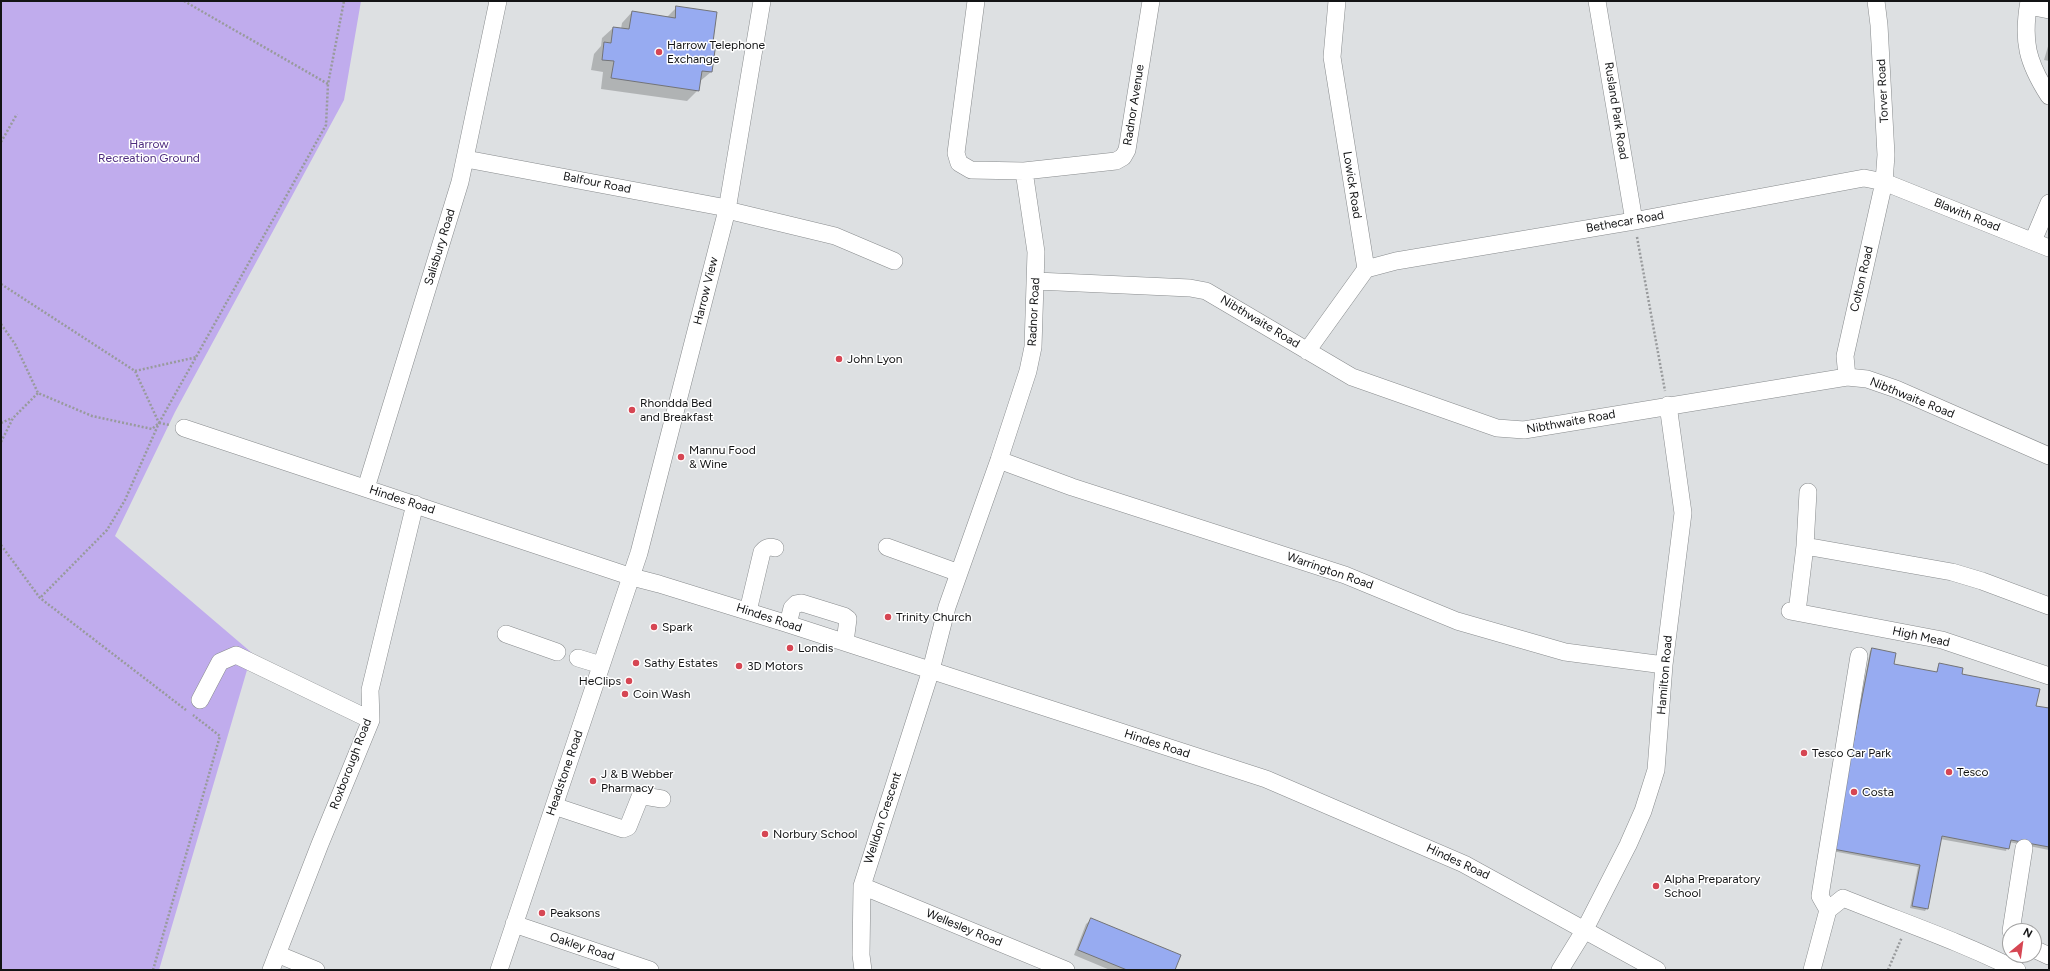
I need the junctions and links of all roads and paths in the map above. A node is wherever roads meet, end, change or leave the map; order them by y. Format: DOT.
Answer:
graph roads {
  1 [pos="184,1"];
  2 [pos="344,1"];
  3 [pos="498,1"];
  4 [pos="762,1"];
  5 [pos="976,1"];
  6 [pos="1151,1"];
  7 [pos="1337,1"];
  8 [pos="1597,1"];
  9 [pos="1876,1"];
  10 [pos="2029,3"];
  11 [pos="2049,10"];
  12 [pos="328,84"];
  13 [pos="2049,96"];
  14 [pos="17,114"];
  15 [pos="1,142"];
  16 [pos="466,158"];
  17 [pos="1024,171"];
  18 [pos="1884,182"];
  19 [pos="2049,203"];
  20 [pos="727,209"];
  21 [pos="1634,221"];
  22 [pos="2032,241"];
  23 [pos="2049,248"];
  24 [pos="894,261"];
  25 [pos="1366,269"];
  26 [pos="1036,281"];
  27 [pos="1,284"];
  28 [pos="1,324"];
  29 [pos="1308,351"];
  30 [pos="198,356"];
  31 [pos="136,371"];
  32 [pos="1847,377"];
  33 [pos="38,393"];
  34 [pos="1668,405"];
  35 [pos="13,418"];
  36 [pos="1,423"];
  37 [pos="159,423"];
  38 [pos="184,428"];
  39 [pos="1,442"];
  40 [pos="2049,456"];
  41 [pos="999,460"];
  42 [pos="366,488"];
  43 [pos="1808,492"];
  44 [pos="415,504"];
  45 [pos="1,545"];
  46 [pos="1805,546"];
  47 [pos="887,547"];
  48 [pos="776,548"];
  49 [pos="959,573"];
  50 [pos="626,575"];
  51 [pos="40,598"];
  52 [pos="2049,606"];
  53 [pos="748,611"];
  54 [pos="788,624"];
  55 [pos="506,634"];
  56 [pos="845,642"];
  57 [pos="558,652"];
  58 [pos="1859,656"];
  59 [pos="578,658"];
  60 [pos="601,665"];
  61 [pos="1664,665"];
  62 [pos="931,670"];
  63 [pos="2049,676"];
  64 [pos="200,700"];
  65 [pos="371,720"];
  66 [pos="662,800"];
  67 [pos="554,806"];
  68 [pos="2024,848"];
  69 [pos="862,886"];
  70 [pos="1828,910"];
  71 [pos="2012,923"];
  72 [pos="514,924"];
  73 [pos="1584,931"];
  74 [pos="278,954"];
  75 [pos="153,970"];
  76 [pos="271,970"];
  77 [pos="316,970"];
  78 [pos="499,970"];
  79 [pos="650,970"];
  80 [pos="863,970"];
  81 [pos="1066,970"];
  82 [pos="1560,970"];
  83 [pos="1657,970"];
  84 [pos="1812,970"];
  85 [pos="2017,970"];
  1 -- 12 [label="path"];
  2 -- 12 [label="path"];
  3 -- 16 [label="street, Salisbury Road"];
  4 -- 20 [label="street, Harrow View"];
  5 -- 17 [label="street"];
  6 -- 17 [label="street, Radnor Avenue"];
  7 -- 25 [label="street, Lowick Road"];
  8 -- 21 [label="street, Rusland Park Road"];
  9 -- 18 [label="street, Torver Road"];
  10 -- 11 [label="street"];
  10 -- 13 [label="street"];
  12 -- 30 [label="path"];
  14 -- 15 [label="path"];
  16 -- 20 [label="street, Balfour Road"];
  16 -- 42 [label="street, Salisbury Road"];
  17 -- 26 [label="street, Radnor Road"];
  18 -- 21 [label="street, Bethecar Road"];
  18 -- 22 [label="street, Blawith Road"];
  18 -- 32 [label="street, Colton Road"];
  19 -- 22 [label="street"];
  20 -- 24 [label="street, Balfour Road"];
  20 -- 50 [label="street, Harrow View"];
  21 -- 25 [label="street, Bethecar Road"];
  21 -- 34 [label="path"];
  22 -- 23 [label="street, Blawith Road"];
  25 -- 29 [label="street"];
  26 -- 29 [label="street, Nibthwaite Road"];
  26 -- 41 [label="street, Radnor Road"];
  27 -- 31 [label="path"];
  28 -- 33 [label="path"];
  29 -- 34 [label="street, Nibthwaite Road"];
  30 -- 31 [label="path"];
  30 -- 37 [label="path"];
  31 -- 37 [label="path"];
  32 -- 34 [label="street, Nibthwaite Road"];
  32 -- 40 [label="street, Nibthwaite Road"];
  33 -- 35 [label="path"];
  33 -- 37 [label="path"];
  34 -- 61 [label="street, Hamilton Road"];
  35 -- 36 [label="path"];
  35 -- 39 [label="path"];
  37 -- 51 [label="path"];
  38 -- 42 [label="street, Hindes Road"];
  41 -- 49 [label="street, Radnor Road"];
  41 -- 61 [label="street, Warrington Road"];
  42 -- 44 [label="street, Hindes Road"];
  43 -- 46 [label="street"];
  44 -- 50 [label="street, Hindes Road"];
  44 -- 65 [label="street, Roxborough Road"];
  45 -- 51 [label="path"];
  46 -- 52 [label="street"];
  46 -- 63 [label="street, High Mead"];
  47 -- 49 [label="street"];
  48 -- 53 [label="street"];
  49 -- 62 [label="street, Radnor Road"];
  50 -- 53 [label="street, Hindes Road"];
  50 -- 60 [label="street, Headstone Road"];
  51 -- 75 [label="path"];
  53 -- 54 [label="street, Hindes Road"];
  54 -- 56 [label="street, Hindes Road"];
  54 -- 56 [label="street"];
  55 -- 57 [label="street"];
  56 -- 62 [label="street, Hindes Road"];
  58 -- 70 [label="street"];
  59 -- 60 [label="street"];
  60 -- 67 [label="street, Headstone Road"];
  61 -- 73 [label="street, Hamilton Road"];
  62 -- 69 [label="street, Welldon Crescent"];
  62 -- 73 [label="street, Hindes Road"];
  64 -- 65 [label="street"];
  65 -- 74 [label="street, Roxborough Road"];
  66 -- 67 [label="street"];
  67 -- 72 [label="street, Headstone Road"];
  68 -- 71 [label="street"];
  69 -- 80 [label="street, Welldon Crescent"];
  69 -- 81 [label="street, Wellesley Road"];
  70 -- 84 [label="street"];
  70 -- 85 [label="street"];
  72 -- 78 [label="street, Headstone Road"];
  72 -- 79 [label="street, Oakley Road"];
  73 -- 82 [label="street"];
  73 -- 83 [label="street, Hindes Road"];
  74 -- 76 [label="street, Roxborough Road"];
  74 -- 77 [label="street"];
}
